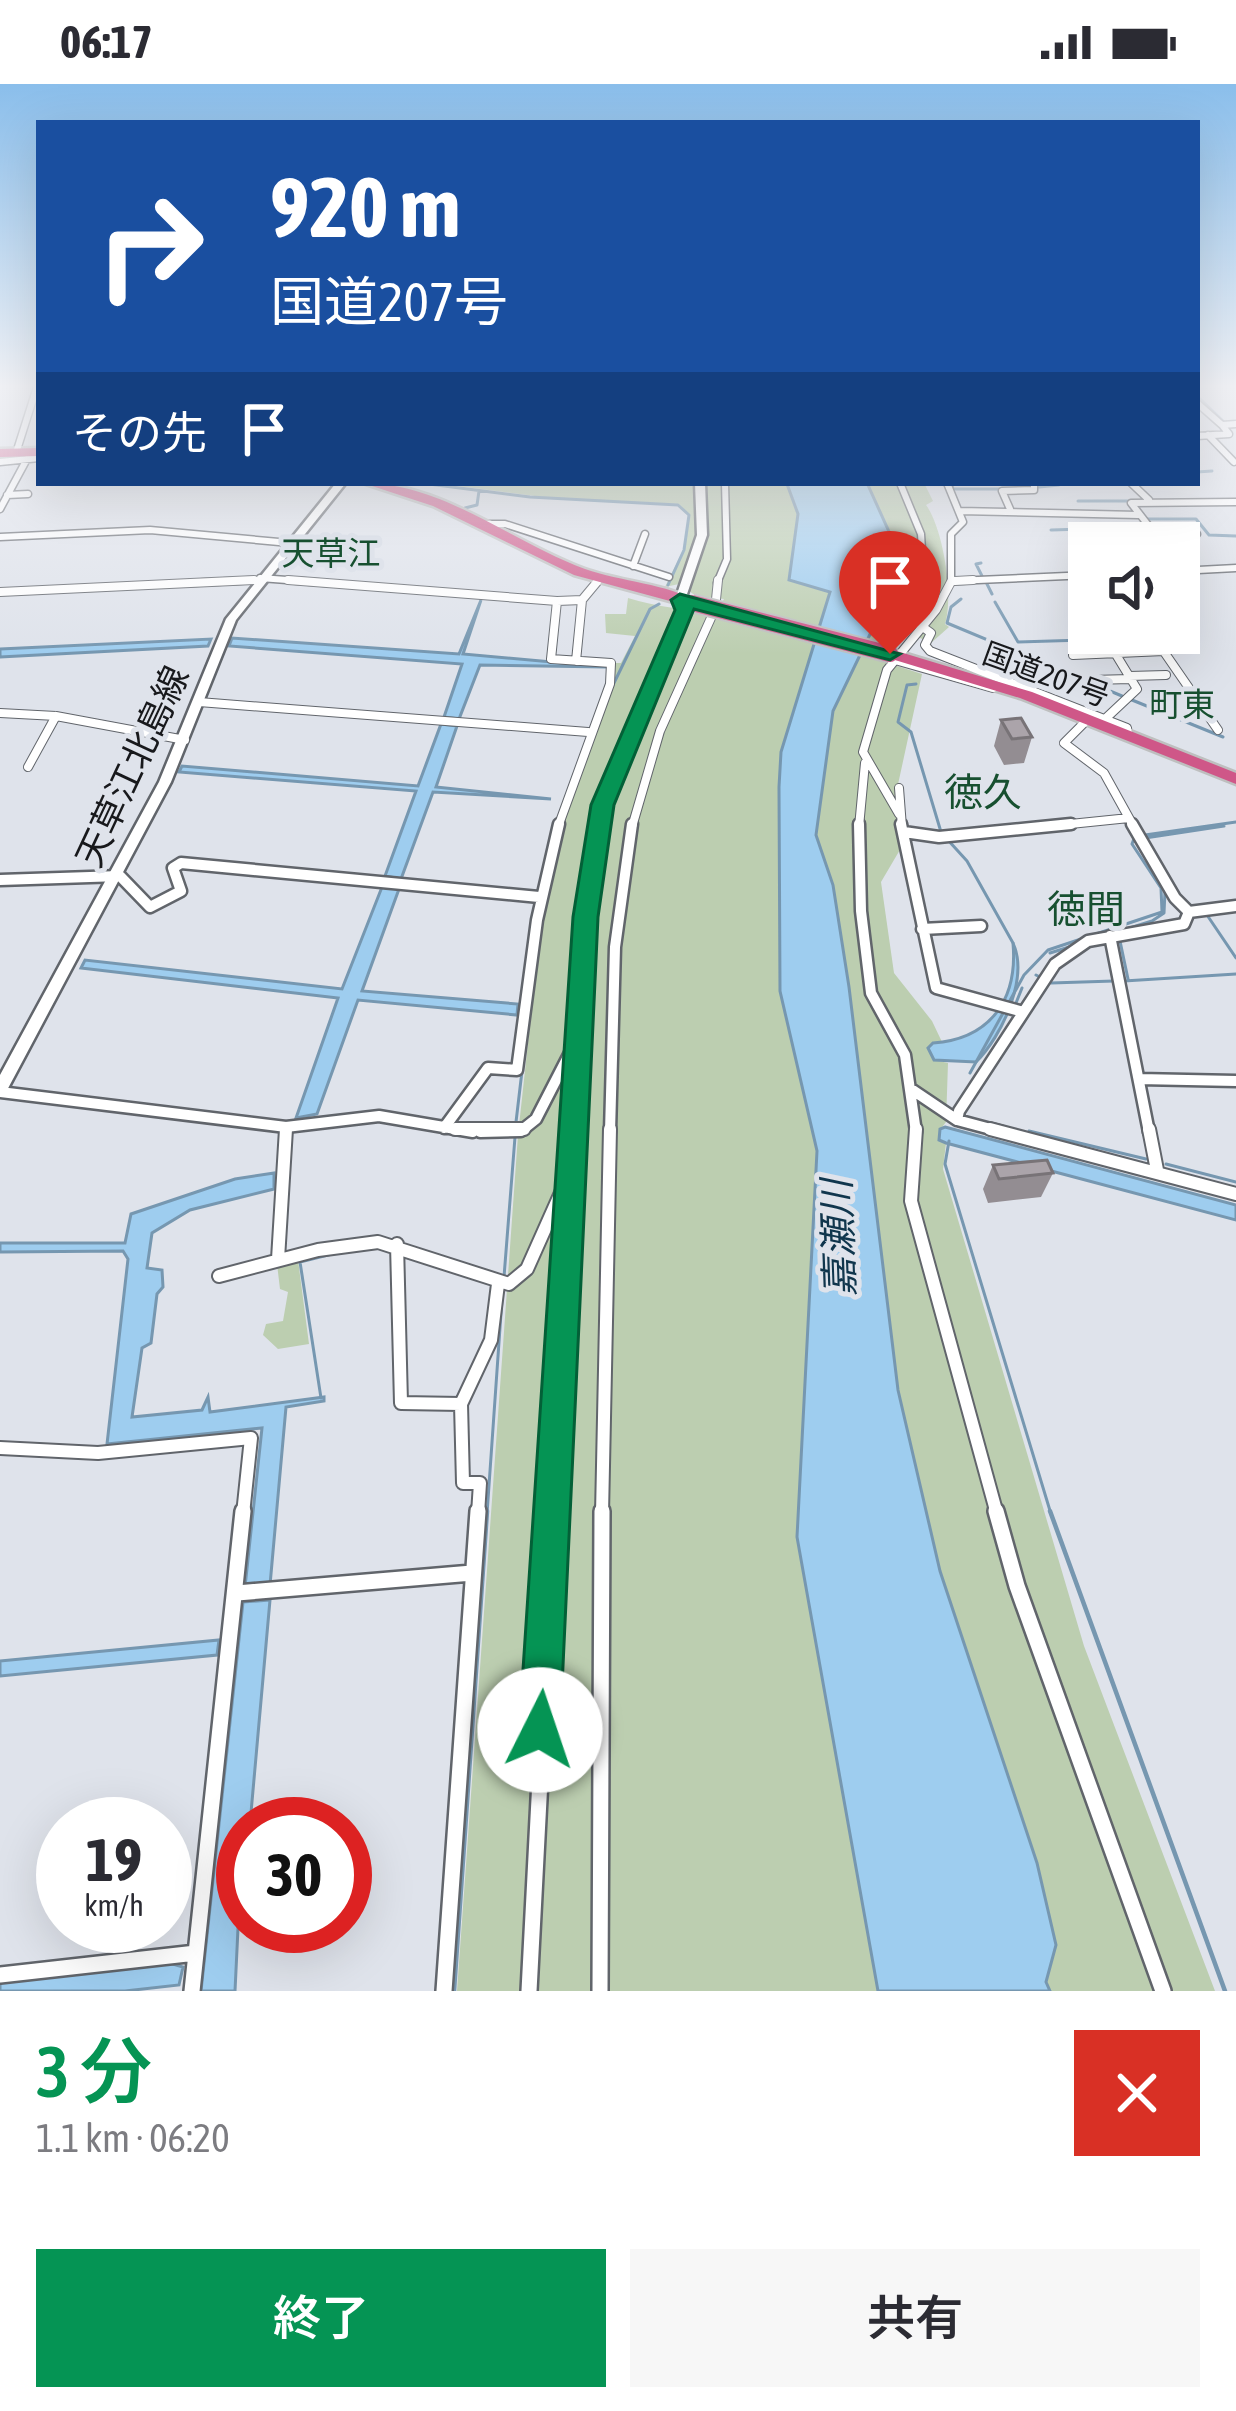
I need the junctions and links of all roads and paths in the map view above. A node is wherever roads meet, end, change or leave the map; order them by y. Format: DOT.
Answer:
graph roads {
  1 [pos="18,476"];
  2 [pos="338,486"];
  3 [pos="380,486"];
  4 [pos="700,486"];
  5 [pos="725,486"];
  6 [pos="903,486"];
  7 [pos="948,486"];
  8 [pos="1034,486"];
  9 [pos="1134,486"];
  10 [pos="25,494"];
  11 [pos="7,495"];
  12 [pos="1150,500"];
  13 [pos="1236,502"];
  14 [pos="0,509"];
  15 [pos="1010,509"];
  16 [pos="960,511"];
  17 [pos="1138,515"];
  18 [pos="1144,522"];
  19 [pos="484,524"];
  20 [pos="644,534"];
  21 [pos="0,537"];
  22 [pos="290,543"];
  23 [pos="606,556"];
  24 [pos="634,566"];
  25 [pos="1236,568"];
  26 [pos="1200,569"];
  27 [pos="1068,576"];
  28 [pos="669,578"];
  29 [pos="259,579"];
  30 [pos="955,581"];
  31 [pos="0,592"];
  32 [pos="582,600"];
  33 [pos="686,601"];
  34 [pos="557,602"];
  35 [pos="920,627"];
  36 [pos="1094,654"];
  37 [pos="1116,654"];
  38 [pos="1166,654"];
  39 [pos="1073,655"];
  40 [pos="894,657"];
  41 [pos="576,661"];
  42 [pos="1166,674"];
  43 [pos="1130,677"];
  44 [pos="1090,680"];
  45 [pos="199,702"];
  46 [pos="0,713"];
  47 [pos="56,716"];
  48 [pos="1085,722"];
  49 [pos="1107,723"];
  50 [pos="1218,730"];
  51 [pos="587,733"];
  52 [pos="184,740"];
  53 [pos="865,763"];
  54 [pos="28,767"];
  55 [pos="1236,779"];
  56 [pos="899,788"];
  57 [pos="899,814"];
  58 [pos="1129,818"];
  59 [pos="904,832"];
  60 [pos="115,875"];
  61 [pos="0,880"];
  62 [pos="539,897"];
  63 [pos="1236,906"];
  64 [pos="1189,912"];
  65 [pos="981,926"];
  66 [pos="922,929"];
  67 [pos="1117,935"];
  68 [pos="1016,1010"];
  69 [pos="576,1042"];
  70 [pos="1139,1078"];
  71 [pos="1236,1081"];
  72 [pos="911,1089"];
  73 [pos="0,1091"];
  74 [pos="957,1120"];
  75 [pos="286,1127"];
  76 [pos="444,1128"];
  77 [pos="1157,1170"];
  78 [pos="568,1180"];
  79 [pos="1236,1194"];
  80 [pos="397,1244"];
  81 [pos="278,1259"];
  82 [pos="219,1276"];
  83 [pos="504,1284"];
  84 [pos="460,1404"];
  85 [pos="0,1448"];
  86 [pos="472,1573"];
  87 [pos="250,1592"];
  88 [pos="194,1972"];
  89 [pos="0,1975"];
  90 [pos="444,1991"];
  91 [pos="529,1991"];
  92 [pos="600,1991"];
  93 [pos="1163,1991"];
  1 -- 11 [label="street"];
  2 -- 22 [label="street, 天草江北島線"];
  3 -- 19 [label="highway, 国道207号"];
  4 -- 33 [label="street"];
  5 -- 92 [label="street"];
  6 -- 35 [label="street"];
  7 -- 16 [label="street"];
  8 -- 15 [label="street"];
  9 -- 12 [label="street"];
  10 -- 11 [label="street"];
  11 -- 14 [label="street"];
  12 -- 13 [label="street"];
  12 -- 17 [label="street"];
  15 -- 16 [label="street"];
  15 -- 17 [label="street"];
  16 -- 30 [label="street"];
  17 -- 18 [label="street"];
  19 -- 23 [label="street"];
  19 -- 33 [label="highway, 国道207号"];
  20 -- 24 [label="street"];
  21 -- 22 [label="street"];
  22 -- 29 [label="street, 天草江北島線"];
  23 -- 24 [label="street"];
  23 -- 32 [label="street"];
  24 -- 28 [label="street"];
  25 -- 26 [label="street"];
  27 -- 30 [label="street"];
  29 -- 31 [label="street"];
  29 -- 34 [label="street"];
  29 -- 45 [label="street, 天草江北島線"];
  30 -- 35 [label="street"];
  32 -- 34 [label="street"];
  32 -- 41 [label="street"];
  33 -- 40 [label="highway, 国道207号, bridge"];
  33 -- 69 [label="street"];
  34 -- 41 [label="street"];
  35 -- 40 [label="street"];
  35 -- 49 [label="street"];
  36 -- 39 [label="street"];
  37 -- 43 [label="street"];
  38 -- 50 [label="street"];
  40 -- 48 [label="street"];
  40 -- 49 [label="highway, 国道207号"];
  40 -- 53 [label="street"];
  41 -- 51 [label="street"];
  42 -- 43 [label="street"];
  43 -- 44 [label="street"];
  43 -- 49 [label="street"];
  45 -- 51 [label="street"];
  45 -- 52 [label="street, 天草江北島線"];
  46 -- 47 [label="street"];
  47 -- 52 [label="street"];
  47 -- 54 [label="street"];
  48 -- 49 [label="street"];
  48 -- 58 [label="street"];
  49 -- 55 [label="highway, 国道207号"];
  51 -- 62 [label="street"];
  52 -- 60 [label="street, 天草江北島線"];
  53 -- 57 [label="street"];
  53 -- 72 [label="street"];
  56 -- 57 [label="street"];
  57 -- 59 [label="street"];
  58 -- 59 [label="street"];
  58 -- 64 [label="street"];
  59 -- 66 [label="street"];
  60 -- 61 [label="street"];
  60 -- 62 [label="street"];
  60 -- 73 [label="street, 天草江北島線"];
  62 -- 76 [label="street"];
  63 -- 64 [label="street"];
  64 -- 67 [label="street"];
  65 -- 66 [label="street"];
  66 -- 68 [label="street"];
  67 -- 68 [label="street"];
  67 -- 70 [label="street"];
  68 -- 74 [label="street"];
  69 -- 76 [label="street"];
  69 -- 78 [label="street"];
  70 -- 71 [label="street"];
  70 -- 77 [label="street"];
  72 -- 74 [label="street"];
  72 -- 93 [label="street"];
  73 -- 75 [label="street"];
  74 -- 77 [label="street"];
  75 -- 76 [label="street"];
  75 -- 81 [label="street"];
  77 -- 79 [label="street"];
  78 -- 83 [label="street"];
  78 -- 91 [label="street"];
  80 -- 81 [label="street"];
  80 -- 83 [label="street"];
  80 -- 84 [label="street"];
  81 -- 82 [label="street"];
  83 -- 84 [label="street"];
  84 -- 86 [label="street"];
  85 -- 87 [label="street"];
  86 -- 87 [label="street"];
  86 -- 90 [label="street"];
  87 -- 88 [label="street"];
  88 -- 89 [label="street"];
}
